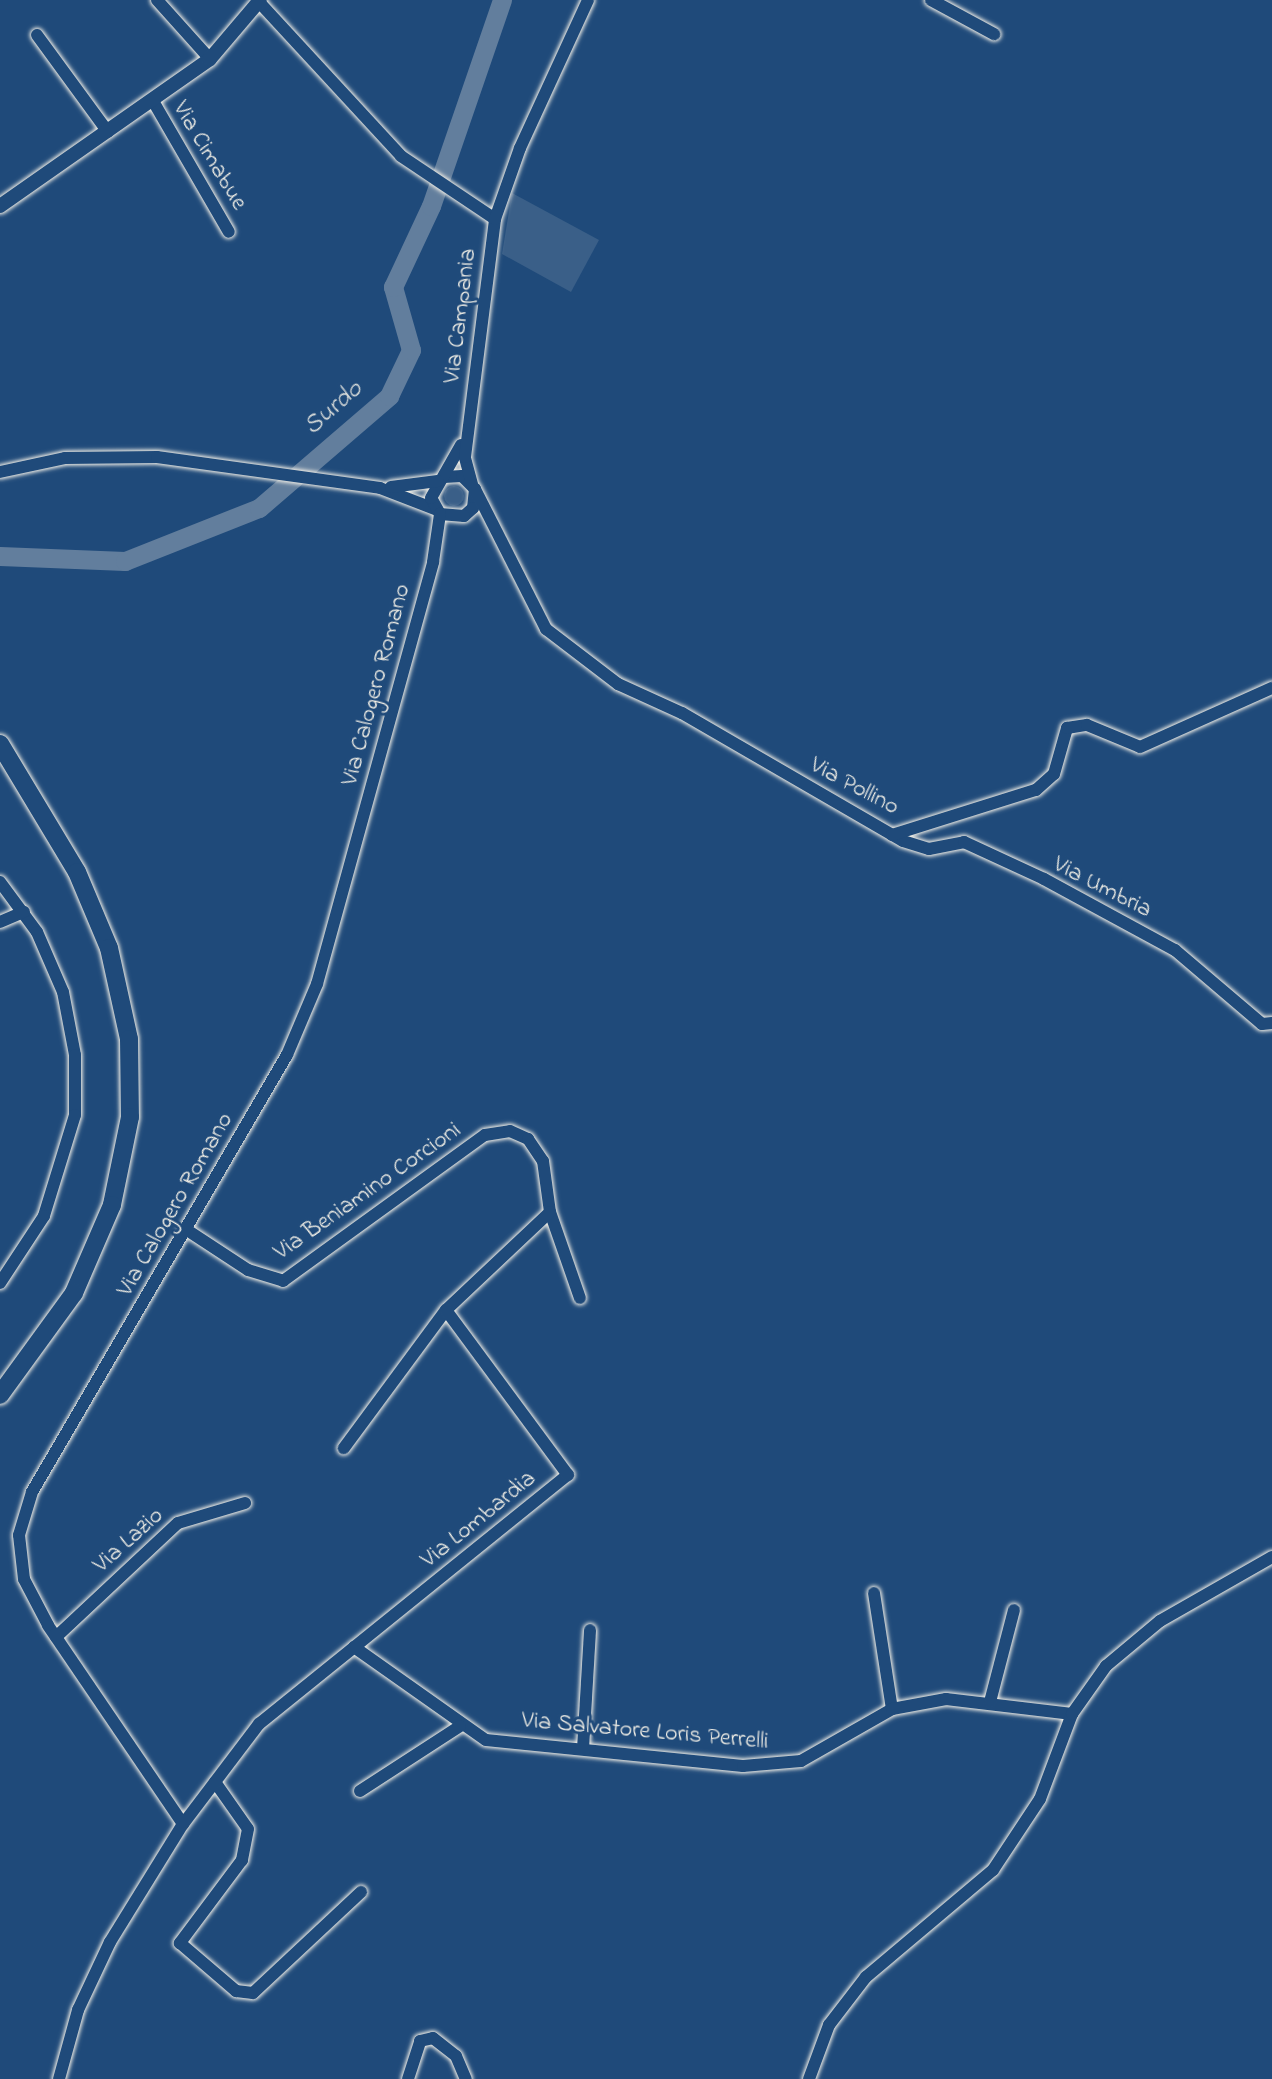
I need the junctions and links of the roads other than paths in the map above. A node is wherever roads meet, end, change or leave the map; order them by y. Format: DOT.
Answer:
graph roads {
  1 [pos="157,0"];
  2 [pos="588,0"];
  3 [pos="931,0"];
  4 [pos="260,1"];
  5 [pos="994,34"];
  6 [pos="37,35"];
  7 [pos="210,59"];
  8 [pos="153,101"];
  9 [pos="108,132"];
  10 [pos="0,206"];
  11 [pos="495,219"];
  12 [pos="229,232"];
  13 [pos="469,418"];
  14 [pos="0,472"];
  15 [pos="441,479"];
  16 [pos="473,487"];
  17 [pos="380,488"];
  18 [pos="438,512"];
  19 [pos="461,517"];
  20 [pos="498,527"];
  21 [pos="433,562"];
  22 [pos="1272,688"];
  23 [pos="0,744"];
  24 [pos="892,835"];
  25 [pos="0,882"];
  26 [pos="24,912"];
  27 [pos="0,922"];
  28 [pos="1272,1023"];
  29 [pos="551,1212"];
  30 [pos="187,1230"];
  31 [pos="0,1283"];
  32 [pos="580,1298"];
  33 [pos="446,1310"];
  34 [pos="0,1395"];
  35 [pos="344,1448"];
  36 [pos="245,1503"];
  37 [pos="1272,1557"];
  38 [pos="874,1593"];
  39 [pos="1014,1610"];
  40 [pos="590,1630"];
  41 [pos="56,1637"];
  42 [pos="354,1647"];
  43 [pos="990,1702"];
  44 [pos="892,1709"];
  45 [pos="1072,1714"];
  46 [pos="460,1726"];
  47 [pos="583,1749"];
  48 [pos="215,1782"];
  49 [pos="360,1791"];
  50 [pos="183,1824"];
  51 [pos="360,1892"];
  52 [pos="59,2079"];
  53 [pos="408,2079"];
  54 [pos="466,2079"];
  55 [pos="809,2079"];
  1 -- 7 [label="street"];
  2 -- 11 [label="street, Via Campania"];
  3 -- 5 [label="street"];
  4 -- 7 [label="main road"];
  4 -- 11 [label="street"];
  6 -- 9 [label="street"];
  7 -- 8 [label="main road"];
  8 -- 9 [label="main road"];
  8 -- 12 [label="street, Via Cimabue"];
  9 -- 10 [label="main road"];
  11 -- 13 [label="street, Via Campania"];
  13 -- 15 [label="street, Via Campania"];
  13 -- 16 [label="street, Via Campania"];
  14 -- 17 [label="street"];
  15 -- 16 [label="street"];
  15 -- 17 [label="street"];
  15 -- 18 [label="street"];
  16 -- 19 [label="street"];
  16 -- 20 [label="street, Via Pollino"];
  17 -- 18 [label="street"];
  18 -- 19 [label="street"];
  18 -- 21 [label="street"];
  19 -- 20 [label="street"];
  19 -- 21 [label="street"];
  20 -- 24 [label="street, Via Pollino"];
  21 -- 30 [label="street, Via Calogero Romano"];
  22 -- 24 [label="street, Via Pollino"];
  23 -- 34 [label="highway"];
  24 -- 28 [label="street, Via Umbria"];
  25 -- 26 [label="street"];
  26 -- 27 [label="street"];
  26 -- 31 [label="street"];
  29 -- 30 [label="street, Via Beniamino Corcioni"];
  29 -- 32 [label="street"];
  29 -- 33 [label="street"];
  30 -- 41 [label="street, Via Calogero Romano"];
  33 -- 35 [label="street"];
  33 -- 42 [label="street, Via Lombardia"];
  36 -- 41 [label="street, Via Lazio"];
  37 -- 45 [label="street"];
  38 -- 44 [label="street"];
  39 -- 43 [label="street"];
  40 -- 47 [label="street"];
  41 -- 50 [label="street, Via Calogero Romano"];
  42 -- 46 [label="street, Via Salvatore Loris Perrelli"];
  42 -- 48 [label="street"];
  43 -- 44 [label="street, Via Salvatore Loris Perrelli"];
  43 -- 45 [label="street, Via Salvatore Loris Perrelli"];
  44 -- 47 [label="street, Via Salvatore Loris Perrelli"];
  45 -- 55 [label="street"];
  46 -- 47 [label="street, Via Salvatore Loris Perrelli"];
  46 -- 49 [label="street"];
  48 -- 50 [label="street"];
  48 -- 51 [label="street"];
  50 -- 52 [label="street"];
  53 -- 54 [label="street"];
}
